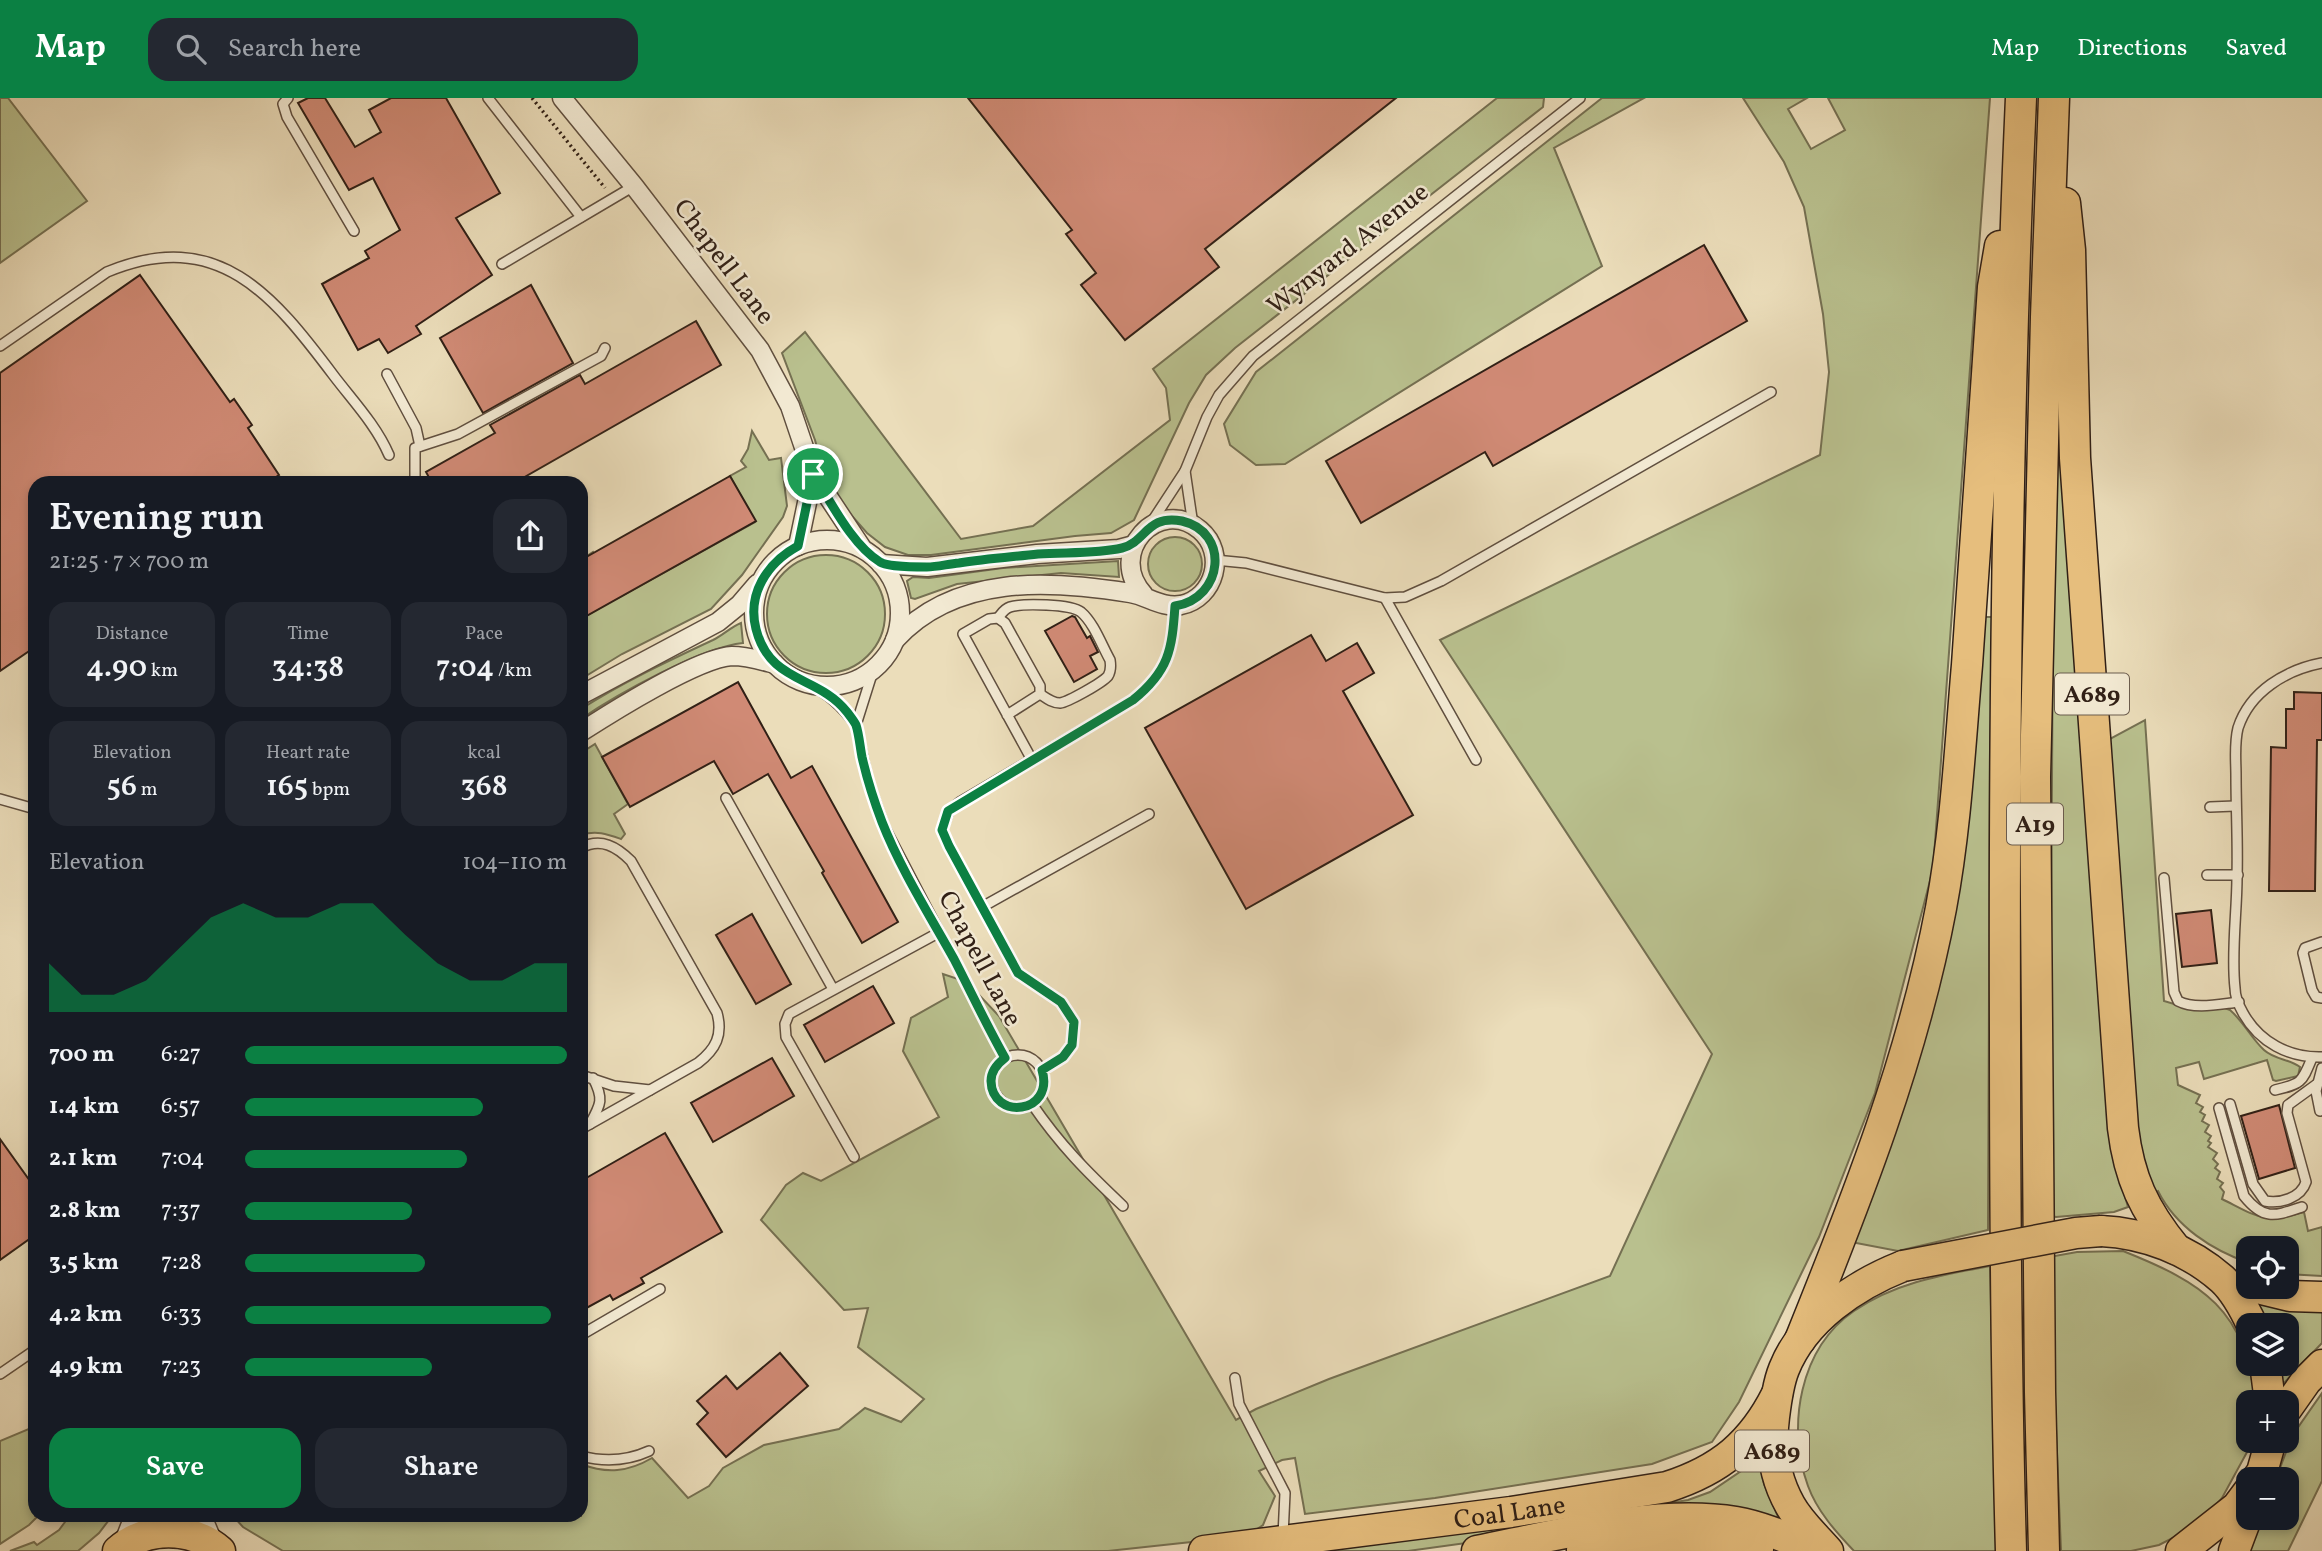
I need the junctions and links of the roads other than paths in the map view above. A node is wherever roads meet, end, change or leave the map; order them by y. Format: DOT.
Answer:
graph roads {
  1 [pos="288,98"];
  2 [pos="488,98"];
  3 [pos="562,98"];
  4 [pos="1580,98"];
  5 [pos="2054,98"];
  6 [pos="2021,109"];
  7 [pos="634,186"];
  8 [pos="581,217"];
  9 [pos="354,231"];
  10 [pos="502,264"];
  11 [pos="0,346"];
  12 [pos="605,348"];
  13 [pos="387,374"];
  14 [pos="1771,392"];
  15 [pos="420,446"];
  16 [pos="389,455"];
  17 [pos="1185,471"];
  18 [pos="813,474"];
  19 [pos="415,476"];
  20 [pos="1194,526"];
  21 [pos="1148,528"];
  22 [pos="1133,545"];
  23 [pos="798,546"];
  24 [pos="862,548"];
  25 [pos="1215,560"];
  26 [pos="881,564"];
  27 [pos="764,576"];
  28 [pos="1144,595"];
  29 [pos="1385,598"];
  30 [pos="1175,606"];
  31 [pos="998,618"];
  32 [pos="895,640"];
  33 [pos="881,662"];
  34 [pos="2322,663"];
  35 [pos="775,664"];
  36 [pos="807,683"];
  37 [pos="588,691"];
  38 [pos="1040,694"];
  39 [pos="1007,715"];
  40 [pos="856,724"];
  41 [pos="588,728"];
  42 [pos="1032,760"];
  43 [pos="1476,760"];
  44 [pos="726,798"];
  45 [pos="0,799"];
  46 [pos="2235,806"];
  47 [pos="28,807"];
  48 [pos="2210,807"];
  49 [pos="1149,814"];
  50 [pos="588,844"];
  51 [pos="2207,875"];
  52 [pos="2238,875"];
  53 [pos="2164,878"];
  54 [pos="982,907"];
  55 [pos="938,933"];
  56 [pos="2322,942"];
  57 [pos="833,989"];
  58 [pos="2322,998"];
  59 [pos="2239,1002"];
  60 [pos="2317,1057"];
  61 [pos="1005,1058"];
  62 [pos="2322,1068"];
  63 [pos="1042,1070"];
  64 [pos="588,1077"];
  65 [pos="593,1078"];
  66 [pos="2317,1084"];
  67 [pos="652,1090"];
  68 [pos="2276,1090"];
  69 [pos="1032,1104"];
  70 [pos="2230,1104"];
  71 [pos="2219,1108"];
  72 [pos="2320,1111"];
  73 [pos="588,1121"];
  74 [pos="588,1124"];
  75 [pos="854,1157"];
  76 [pos="1123,1206"];
  77 [pos="2302,1207"];
  78 [pos="2176,1249"];
  79 [pos="2236,1282"];
  80 [pos="660,1289"];
  81 [pos="2299,1296"];
  82 [pos="2322,1297"];
  83 [pos="588,1331"];
  84 [pos="1800,1340"];
  85 [pos="28,1355"];
  86 [pos="2322,1365"];
  87 [pos="0,1374"];
  88 [pos="1235,1378"];
  89 [pos="2299,1391"];
  90 [pos="1777,1394"];
  91 [pos="649,1451"];
  92 [pos="588,1458"];
  93 [pos="2236,1508"];
  94 [pos="131,1522"];
  95 [pos="205,1522"];
  96 [pos="2242,1530"];
  97 [pos="1283,1541"];
  98 [pos="120,1549"];
  99 [pos="218,1549"];
  100 [pos="1204,1551"];
  101 [pos="1477,1551"];
  102 [pos="1575,1551"];
  103 [pos="1765,1551"];
  104 [pos="1817,1551"];
  105 [pos="1828,1551"];
  106 [pos="2011,1551"];
  107 [pos="2044,1551"];
  108 [pos="2181,1551"];
  109 [pos="2234,1551"];
  1 -- 9 [label="lane"];
  2 -- 8 [label="lane"];
  3 -- 7 [label="street, Chapell Lane"];
  4 -- 17 [label="lane, Wynyard Avenue"];
  5 -- 78 [label="highway, A689"];
  5 -- 107 [label="highway, A19"];
  6 -- 84 [label="highway, A19"];
  6 -- 106 [label="highway, A19"];
  7 -- 8 [label="lane"];
  7 -- 18 [label="street, Chapell Lane"];
  8 -- 10 [label="lane"];
  11 -- 16 [label="lane"];
  12 -- 15 [label="lane"];
  13 -- 15 [label="lane"];
  14 -- 29 [label="lane"];
  15 -- 19 [label="lane"];
  17 -- 20 [label="lane"];
  17 -- 21 [label="lane, Wynyard Avenue"];
  18 -- 23 [label="street, Chapell Lane"];
  18 -- 24 [label="street, Chapell Lane"];
  20 -- 21 [label="street"];
  20 -- 25 [label="street"];
  21 -- 22 [label="street"];
  22 -- 26 [label="street"];
  22 -- 28 [label="street"];
  23 -- 24 [label="street"];
  23 -- 27 [label="street"];
  24 -- 26 [label="street"];
  25 -- 29 [label="lane"];
  25 -- 30 [label="street"];
  26 -- 32 [label="street"];
  27 -- 35 [label="street"];
  27 -- 37 [label="street"];
  28 -- 30 [label="street"];
  28 -- 32 [label="street"];
  29 -- 43 [label="lane"];
  30 -- 42 [label="lane"];
  31 -- 38 [label="lane"];
  31 -- 38 [label="lane"];
  31 -- 39 [label="lane"];
  32 -- 33 [label="street"];
  33 -- 36 [label="street"];
  33 -- 40 [label="lane, Chapell Lane"];
  34 -- 46 [label="lane"];
  35 -- 36 [label="street"];
  35 -- 41 [label="street"];
  36 -- 40 [label="lane"];
  38 -- 39 [label="lane"];
  39 -- 42 [label="lane"];
  40 -- 55 [label="lane, Chapell Lane"];
  42 -- 54 [label="lane"];
  44 -- 57 [label="lane"];
  45 -- 47 [label="lane"];
  46 -- 48 [label="lane"];
  46 -- 52 [label="lane"];
  49 -- 54 [label="lane"];
  50 -- 67 [label="lane"];
  51 -- 52 [label="lane"];
  52 -- 59 [label="lane"];
  53 -- 59 [label="lane"];
  54 -- 63 [label="lane"];
  55 -- 57 [label="lane"];
  55 -- 61 [label="lane, Chapell Lane"];
  56 -- 58 [label="lane"];
  57 -- 75 [label="lane"];
  59 -- 60 [label="lane"];
  60 -- 68 [label="lane"];
  61 -- 63 [label="lane"];
  61 -- 69 [label="lane"];
  62 -- 66 [label="lane"];
  63 -- 69 [label="lane"];
  64 -- 65 [label="lane"];
  65 -- 67 [label="lane"];
  65 -- 73 [label="lane"];
  66 -- 70 [label="lane"];
  66 -- 72 [label="lane"];
  67 -- 74 [label="lane"];
  69 -- 76 [label="lane"];
  71 -- 77 [label="lane"];
  78 -- 79 [label="highway, A689"];
  78 -- 84 [label="highway, A689, bridge"];
  80 -- 83 [label="lane"];
  81 -- 82 [label="highway, A689"];
  84 -- 90 [label="highway, A689"];
  85 -- 87 [label="lane"];
  86 -- 89 [label="highway"];
  88 -- 97 [label="lane"];
  90 -- 97 [label="highway, Coal Lane / A689"];
  90 -- 105 [label="highway, A689"];
  91 -- 92 [label="lane"];
  93 -- 108 [label="highway"];
  94 -- 98 [label="street"];
  95 -- 99 [label="street"];
  96 -- 109 [label="highway"];
  97 -- 100 [label="highway, Coal Lane / A689"];
  98 -- 99 [label="highway"];
  101 -- 104 [label="highway, Coal Lane"];
  102 -- 103 [label="highway"];
}
